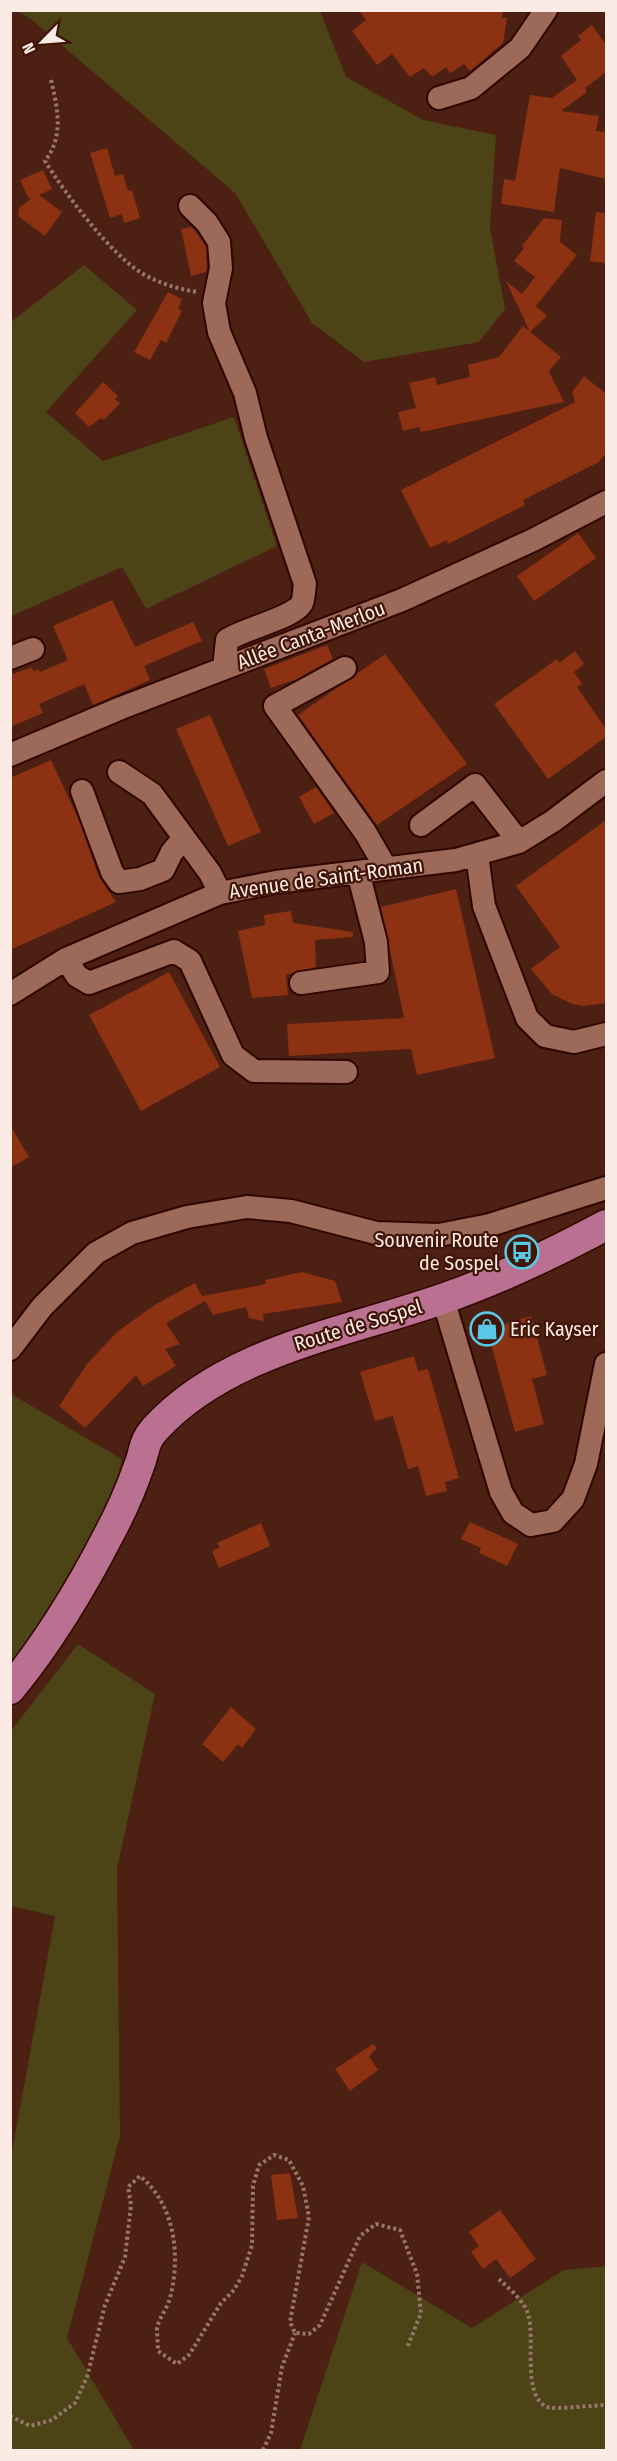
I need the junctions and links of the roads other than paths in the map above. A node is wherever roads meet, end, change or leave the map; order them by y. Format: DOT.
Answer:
graph roads {
  1 [pos="546,10"];
  2 [pos="439,98"];
  3 [pos="190,206"];
  4 [pos="606,502"];
  5 [pos="33,648"];
  6 [pos="10,658"];
  7 [pos="224,668"];
  8 [pos="345,668"];
  9 [pos="10,755"];
  10 [pos="119,771"];
  11 [pos="606,781"];
  12 [pos="82,791"];
  13 [pos="421,825"];
  14 [pos="184,838"];
  15 [pos="519,842"];
  16 [pos="477,855"];
  17 [pos="386,868"];
  18 [pos="358,872"];
  19 [pos="220,893"];
  20 [pos="66,959"];
  21 [pos="301,983"];
  22 [pos="10,994"];
  23 [pos="606,1034"];
  24 [pos="346,1072"];
  25 [pos="606,1188"];
  26 [pos="606,1225"];
  27 [pos="606,1238"];
  28 [pos="445,1305"];
  29 [pos="10,1348"];
  30 [pos="606,1364"];
  31 [pos="10,1689"];
  1 -- 2 [label="street"];
  3 -- 7 [label="street"];
  4 -- 7 [label="street, Allée Canta-Merlou"];
  5 -- 6 [label="street"];
  7 -- 9 [label="street, Allée Canta-Merlou"];
  8 -- 17 [label="street"];
  10 -- 14 [label="street"];
  11 -- 15 [label="street, Avenue de Saint-Roman"];
  12 -- 14 [label="street"];
  13 -- 15 [label="street"];
  14 -- 19 [label="street"];
  15 -- 16 [label="street, Avenue de Saint-Roman"];
  16 -- 17 [label="street, Avenue de Saint-Roman"];
  16 -- 23 [label="street"];
  17 -- 18 [label="street, Avenue de Saint-Roman"];
  18 -- 19 [label="street, Avenue de Saint-Roman"];
  18 -- 21 [label="street"];
  19 -- 20 [label="street, Avenue de Saint-Roman"];
  20 -- 22 [label="street, Avenue de Saint-Roman"];
  20 -- 24 [label="street"];
  25 -- 29 [label="street"];
  26 -- 28 [label="main road, Route de Sospel"];
  27 -- 28 [label="main road, Route de Sospel"];
  28 -- 30 [label="street"];
  28 -- 31 [label="main road, Route de Sospel"];
}
